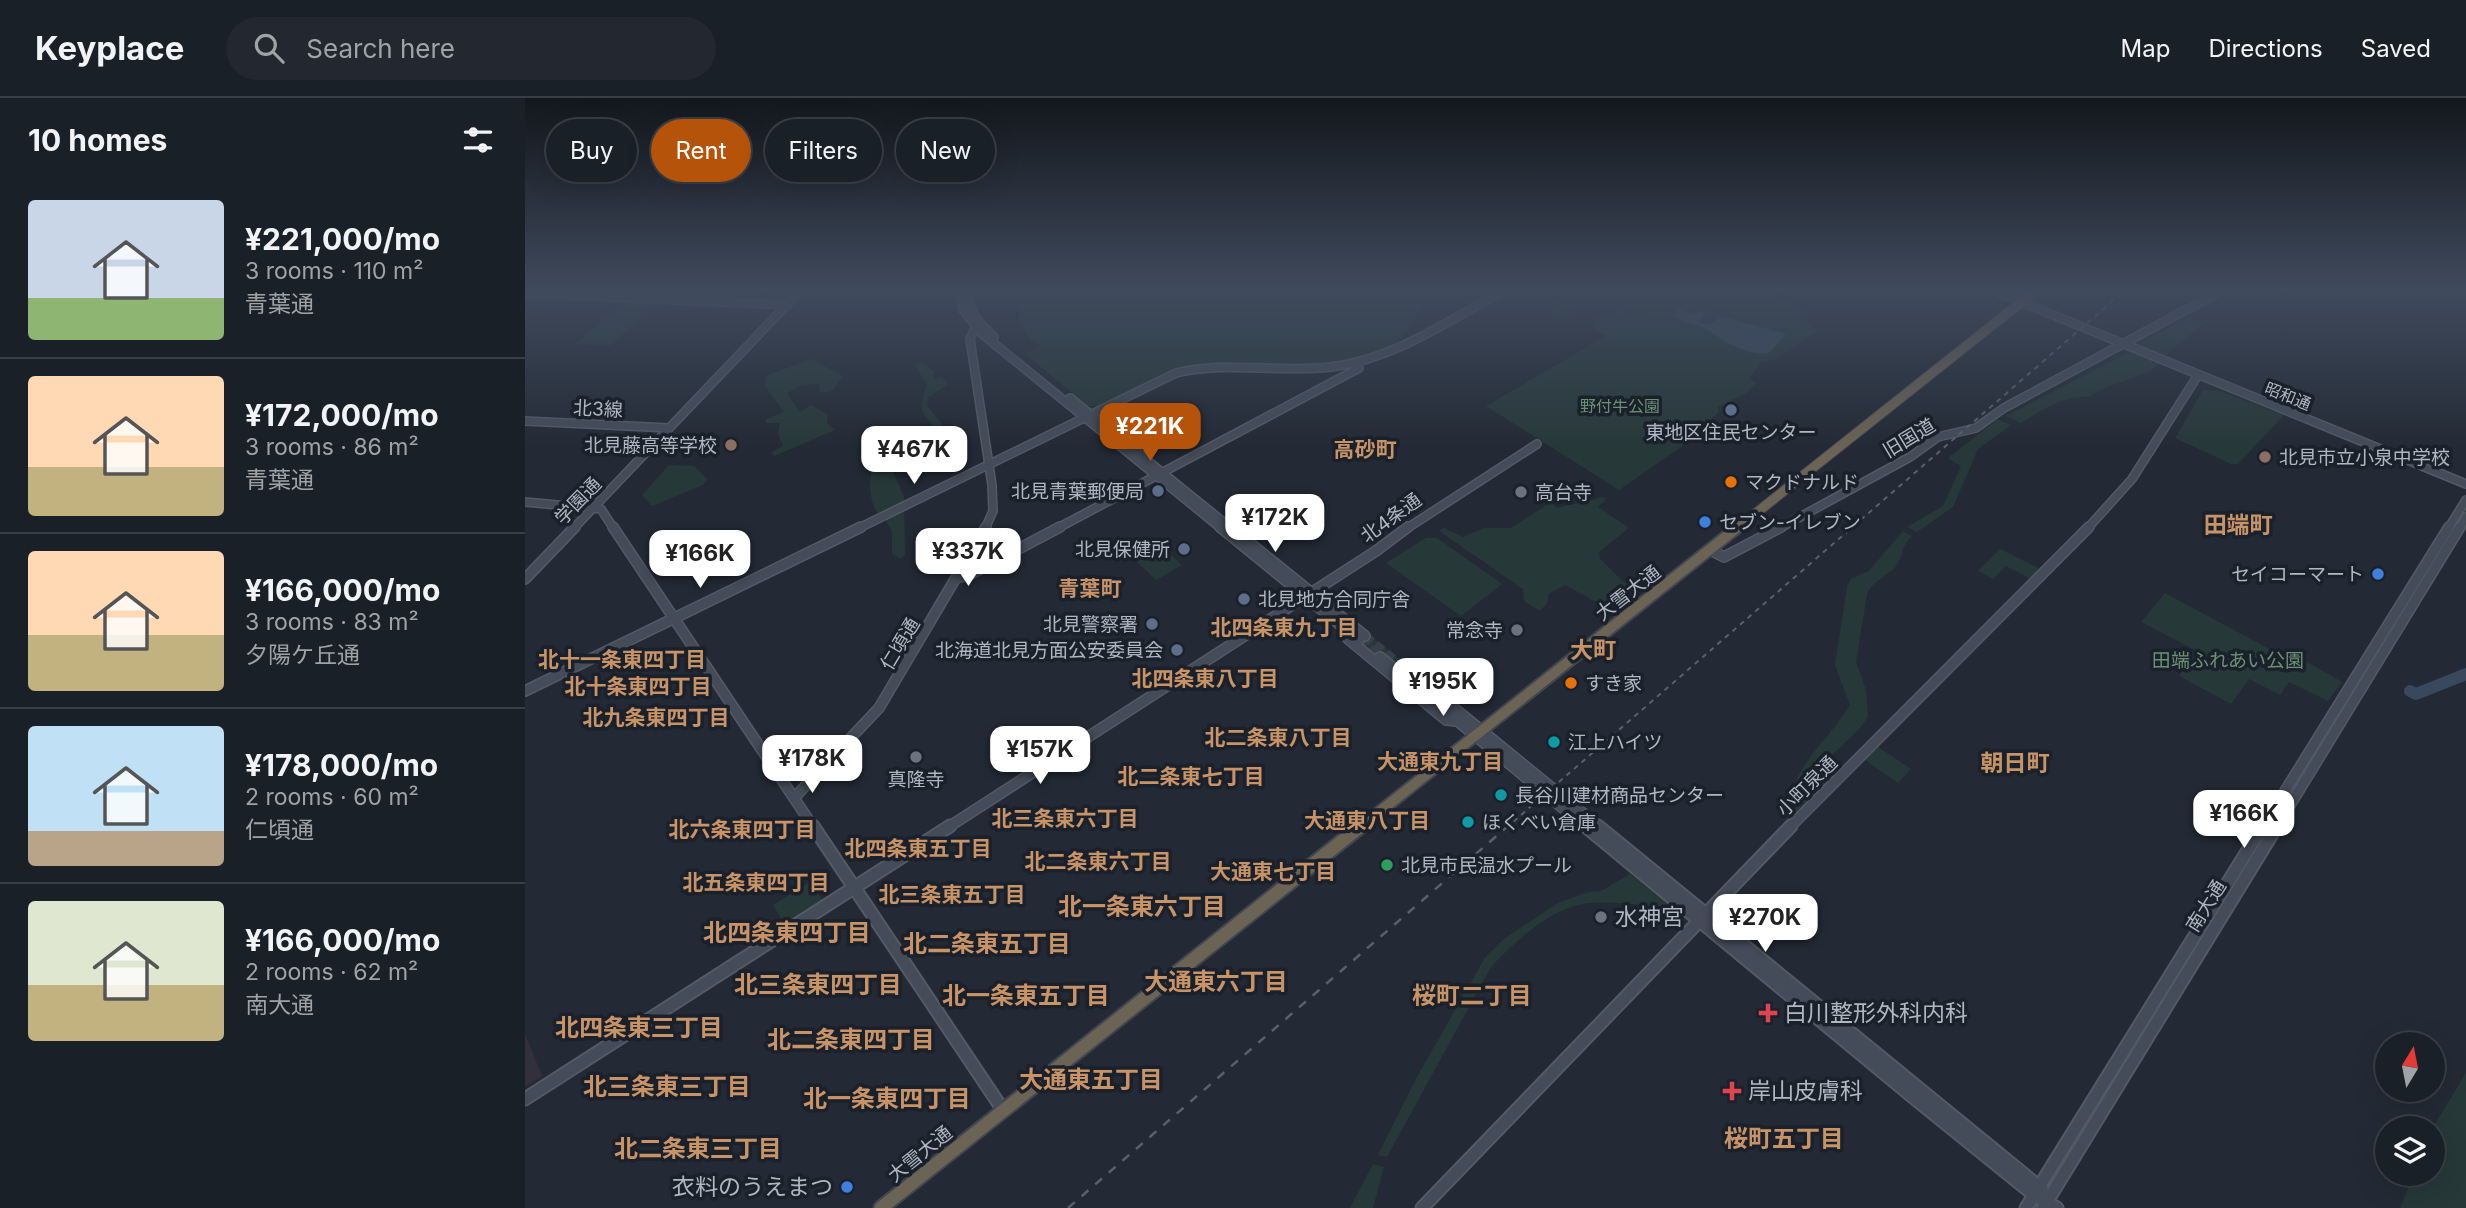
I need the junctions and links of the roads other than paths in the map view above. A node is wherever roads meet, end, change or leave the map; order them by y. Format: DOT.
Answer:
graph roads {
  1 [pos="750,344"];
  2 [pos="970,344"];
  3 [pos="1001,344"];
  4 [pos="1405,344"];
  5 [pos="1969,344"];
  6 [pos="2124,344"];
  7 [pos="1357,363"];
  8 [pos="2198,375"];
  9 [pos="1087,416"];
  10 [pos="525,421"];
  11 [pos="669,428"];
  12 [pos="1537,444"];
  13 [pos="989,464"];
  14 [pos="1159,475"];
  15 [pos="952,483"];
  16 [pos="2466,484"];
  17 [pos="2466,500"];
  18 [pos="525,502"];
  19 [pos="595,506"];
  20 [pos="888,514"];
  21 [pos="2466,517"];
  22 [pos="1710,550"];
  23 [pos="958,577"];
  24 [pos="525,579"];
  25 [pos="1308,595"];
  26 [pos="675,618"];
  27 [pos="1362,638"];
  28 [pos="1380,657"];
  29 [pos="1422,682"];
  30 [pos="525,691"];
  31 [pos="1458,721"];
  32 [pos="1479,733"];
  33 [pos="795,797"];
  34 [pos="854,888"];
  35 [pos="1702,916"];
  36 [pos="525,1100"];
  37 [pos="1003,1111"];
  38 [pos="2037,1190"];
  39 [pos="2049,1205"];
  40 [pos="881,1208"];
  41 [pos="1422,1208"];
  42 [pos="2026,1208"];
  1 -- 11 [label="street, 学園通"];
  2 -- 13 [label="street, 仁頃通"];
  3 -- 9 [label="street"];
  4 -- 7 [label="street"];
  5 -- 22 [label="highway, 大雪大通"];
  6 -- 8 [label="street, 昭和通"];
  6 -- 22 [label="street, 旧国道"];
  7 -- 9 [label="street"];
  7 -- 14 [label="street"];
  8 -- 16 [label="street, 昭和通"];
  8 -- 35 [label="street, 小町泉通"];
  9 -- 13 [label="street"];
  9 -- 14 [label="street"];
  10 -- 11 [label="street, 北3線"];
  11 -- 19 [label="street, 学園通"];
  12 -- 25 [label="street, 北4条通"];
  13 -- 15 [label="street"];
  13 -- 23 [label="street, 仁頃通"];
  14 -- 23 [label="street"];
  14 -- 25 [label="street"];
  15 -- 20 [label="street"];
  17 -- 38 [label="street, 南大通"];
  18 -- 19 [label="street"];
  19 -- 24 [label="street, 学園通"];
  19 -- 26 [label="street"];
  20 -- 26 [label="street"];
  21 -- 39 [label="street, 南大通"];
  22 -- 32 [label="highway, 大雪大通"];
  23 -- 33 [label="street, 仁頃通"];
  25 -- 27 [label="street"];
  25 -- 31 [label="street"];
  25 -- 34 [label="street, 北4条通"];
  26 -- 30 [label="street"];
  26 -- 33 [label="street"];
  28 -- 31 [label="street"];
  29 -- 32 [label="street"];
  31 -- 32 [label="street"];
  32 -- 35 [label="street"];
  32 -- 37 [label="highway, 大雪大通"];
  33 -- 34 [label="street"];
  34 -- 36 [label="street, 北4条通"];
  34 -- 37 [label="street"];
  35 -- 38 [label="street"];
  35 -- 41 [label="street, 小町泉通"];
  37 -- 40 [label="highway, 大雪大通"];
  38 -- 39 [label="street"];
  38 -- 42 [label="street, 南大通"];
}
